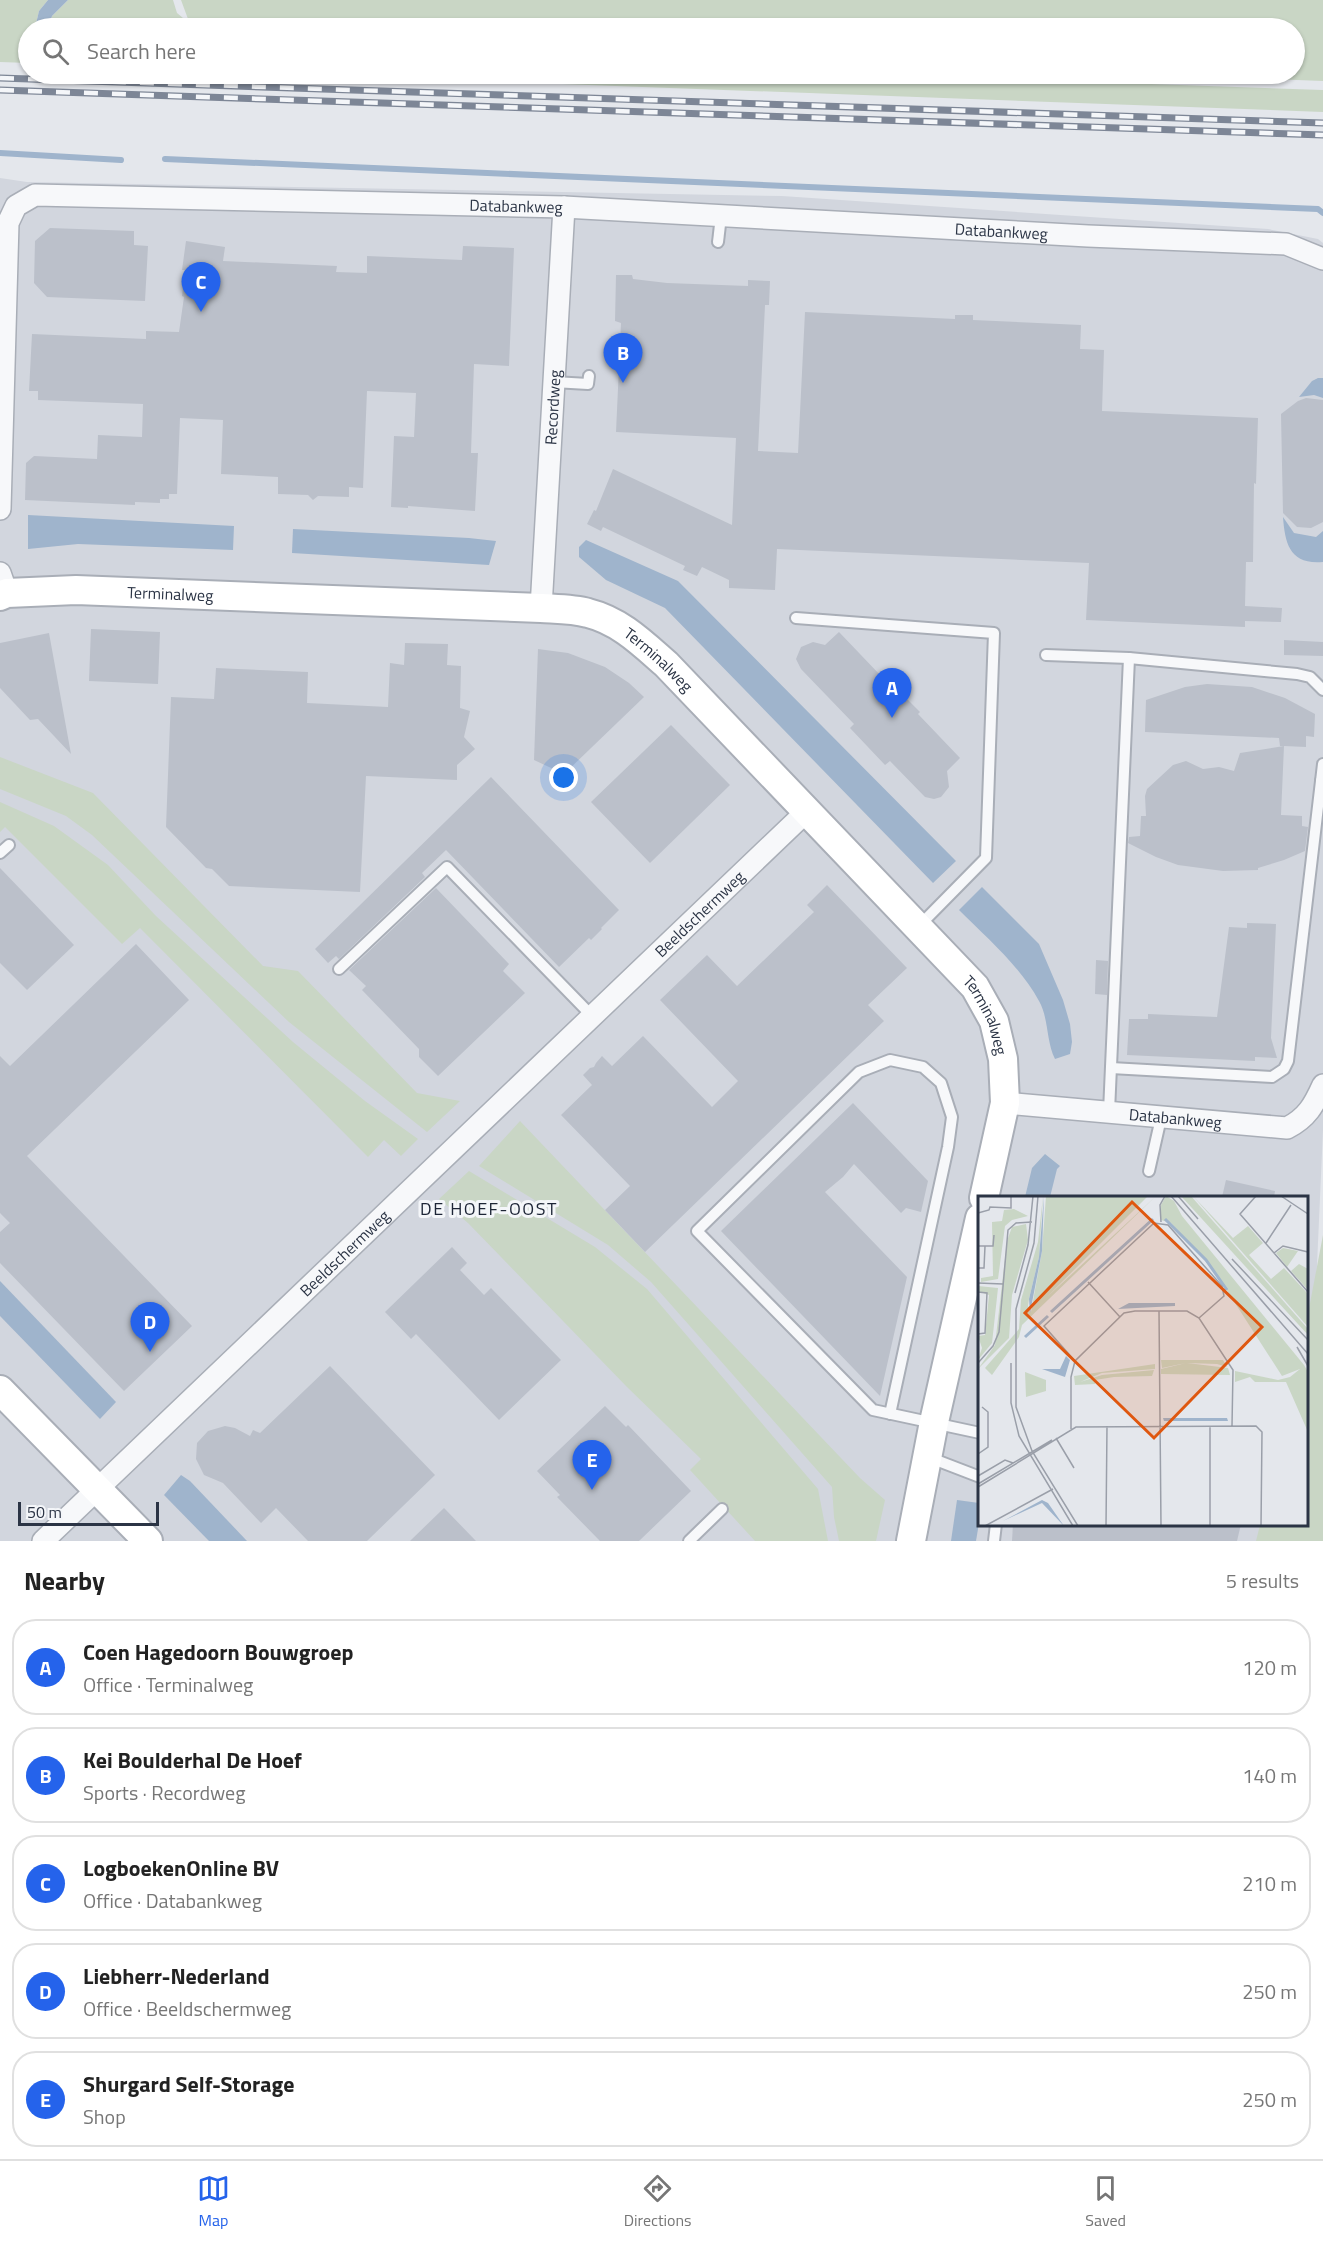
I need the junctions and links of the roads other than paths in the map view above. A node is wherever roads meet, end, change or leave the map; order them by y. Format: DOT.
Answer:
graph roads {
  1 [pos="564,207"];
  2 [pos="720,216"];
  3 [pos="718,242"];
  4 [pos="1323,259"];
  5 [pos="589,376"];
  6 [pos="554,382"];
  7 [pos="0,509"];
  8 [pos="2,587"];
  9 [pos="542,608"];
  10 [pos="796,618"];
  11 [pos="1046,655"];
  12 [pos="1129,658"];
  13 [pos="1323,690"];
  14 [pos="1323,764"];
  15 [pos="1322,781"];
  16 [pos="806,812"];
  17 [pos="9,845"];
  18 [pos="0,853"];
  19 [pos="918,927"];
  20 [pos="339,969"];
  21 [pos="592,1016"];
  22 [pos="1111,1068"];
  23 [pos="1323,1085"];
  24 [pos="1005,1103"];
  25 [pos="1109,1112"];
  26 [pos="1161,1118"];
  27 [pos="1149,1172"];
  28 [pos="984,1196"];
  29 [pos="978,1227"];
  30 [pos="0,1390"];
  31 [pos="890,1413"];
  32 [pos="934,1422"];
  33 [pos="978,1433"];
  34 [pos="927,1457"];
  35 [pos="978,1476"];
  36 [pos="97,1488"];
  37 [pos="722,1509"];
  38 [pos="996,1526"];
  39 [pos="43,1541"];
  40 [pos="148,1541"];
  41 [pos="689,1541"];
  42 [pos="911,1541"];
  43 [pos="994,1541"];
  1 -- 2 [label="street, Databankweg"];
  1 -- 6 [label="street, Recordweg"];
  1 -- 7 [label="street, Databankweg"];
  2 -- 3 [label="lane"];
  2 -- 4 [label="street, Databankweg"];
  5 -- 6 [label="lane"];
  6 -- 9 [label="street, Recordweg"];
  8 -- 9 [label="street, Terminalweg"];
  9 -- 16 [label="street, Terminalweg"];
  10 -- 19 [label="lane"];
  11 -- 12 [label="lane"];
  12 -- 13 [label="lane"];
  12 -- 22 [label="lane"];
  14 -- 15 [label="lane"];
  15 -- 22 [label="lane"];
  16 -- 19 [label="street, Terminalweg"];
  16 -- 21 [label="street, Beeldschermweg"];
  17 -- 18 [label="lane"];
  19 -- 24 [label="street, Terminalweg"];
  20 -- 21 [label="lane"];
  21 -- 36 [label="street, Beeldschermweg"];
  22 -- 25 [label="lane"];
  23 -- 26 [label="street, Databankweg"];
  24 -- 25 [label="street, Databankweg"];
  24 -- 28 [label="street, Terminalweg"];
  25 -- 26 [label="street, Databankweg"];
  26 -- 27 [label="lane"];
  29 -- 32 [label="street"];
  30 -- 36 [label="street"];
  31 -- 31 [label="lane"];
  31 -- 32 [label="lane"];
  32 -- 33 [label="lane"];
  32 -- 34 [label="street"];
  34 -- 35 [label="lane"];
  34 -- 42 [label="street"];
  36 -- 39 [label="street, Beeldschermweg"];
  36 -- 40 [label="street"];
  37 -- 41 [label="lane"];
  38 -- 43 [label="lane"];
}
